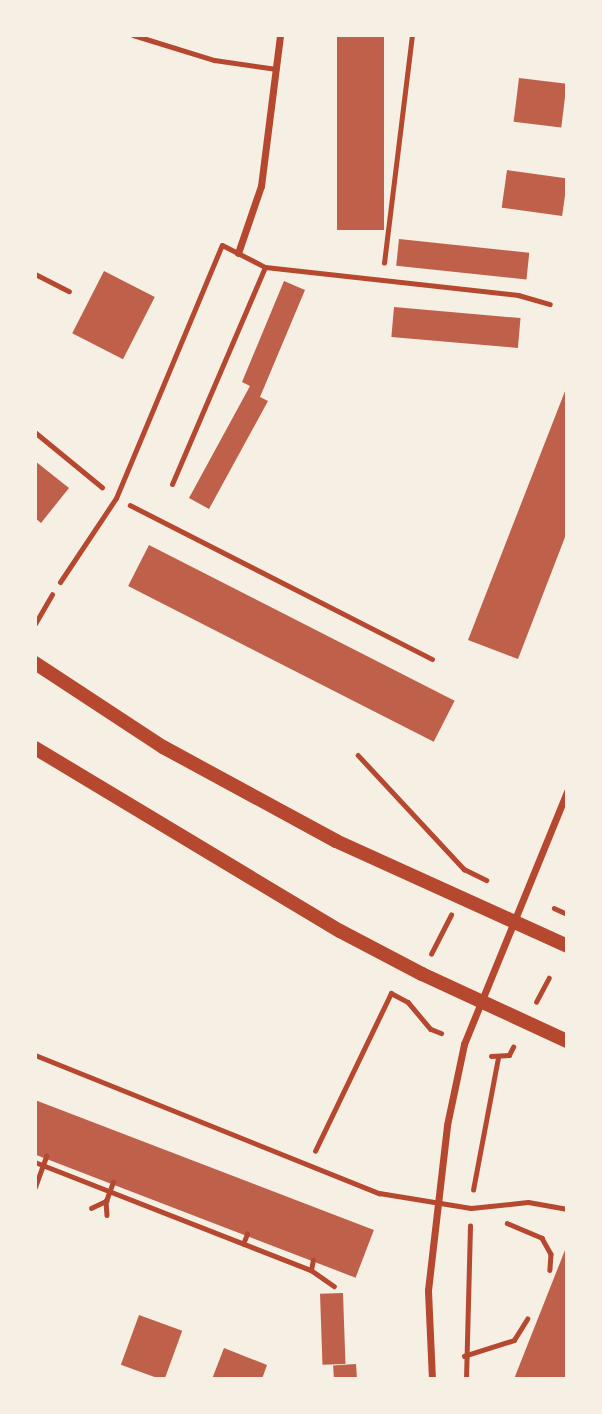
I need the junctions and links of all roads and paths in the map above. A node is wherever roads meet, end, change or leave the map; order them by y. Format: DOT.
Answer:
graph roads {
  1 [pos="133,35"];
  2 [pos="279,35"];
  3 [pos="412,35"];
  4 [pos="276,69"];
  5 [pos="238,253"];
  6 [pos="265,267"];
  7 [pos="35,274"];
  8 [pos="382,280"];
  9 [pos="69,290"];
  10 [pos="550,304"];
  11 [pos="35,432"];
  12 [pos="172,484"];
  13 [pos="116,498"];
  14 [pos="60,582"];
  15 [pos="52,596"];
  16 [pos="35,624"];
  17 [pos="432,659"];
  18 [pos="35,663"];
  19 [pos="35,748"];
  20 [pos="358,755"];
  21 [pos="567,791"];
  22 [pos="487,880"];
  23 [pos="554,908"];
  24 [pos="451,914"];
  25 [pos="567,914"];
  26 [pos="513,922"];
  27 [pos="567,946"];
  28 [pos="430,957"];
  29 [pos="549,978"];
  30 [pos="480,1000"];
  31 [pos="534,1007"];
  32 [pos="441,1033"];
  33 [pos="567,1041"];
  34 [pos="513,1046"];
  35 [pos="35,1055"];
  36 [pos="491,1056"];
  37 [pos="498,1058"];
  38 [pos="46,1156"];
  39 [pos="35,1162"];
  40 [pos="308,1165"];
  41 [pos="44,1166"];
  42 [pos="113,1182"];
  43 [pos="35,1187"];
  44 [pos="110,1191"];
  45 [pos="473,1192"];
  46 [pos="106,1201"];
  47 [pos="436,1205"];
  48 [pos="90,1208"];
  49 [pos="180,1208"];
  50 [pos="471,1208"];
  51 [pos="567,1209"];
  52 [pos="107,1215"];
  53 [pos="176,1217"];
  54 [pos="470,1222"];
  55 [pos="247,1234"];
  56 [pos="243,1244"];
  57 [pos="313,1260"];
  58 [pos="311,1270"];
  59 [pos="550,1270"];
  60 [pos="334,1286"];
  61 [pos="527,1319"];
  62 [pos="464,1356"];
  63 [pos="432,1379"];
  64 [pos="466,1379"];
  1 -- 4 [label="lane"];
  2 -- 4 [label="street"];
  3 -- 8 [label="path"];
  4 -- 5 [label="street"];
  5 -- 6 [label="lane"];
  5 -- 13 [label="lane"];
  6 -- 8 [label="lane"];
  6 -- 12 [label="lane"];
  7 -- 9 [label="lane"];
  8 -- 10 [label="lane"];
  11 -- 13 [label="path"];
  13 -- 14 [label="lane"];
  13 -- 17 [label="path"];
  15 -- 16 [label="path"];
  18 -- 26 [label="main road"];
  19 -- 30 [label="main road"];
  20 -- 22 [label="path"];
  21 -- 26 [label="street"];
  23 -- 25 [label="path"];
  24 -- 28 [label="path"];
  26 -- 27 [label="main road"];
  26 -- 30 [label="street"];
  29 -- 31 [label="path"];
  30 -- 33 [label="main road"];
  30 -- 47 [label="street"];
  32 -- 40 [label="path"];
  34 -- 37 [label="path"];
  35 -- 40 [label="lane"];
  36 -- 37 [label="path"];
  37 -- 45 [label="path"];
  38 -- 41 [label="path"];
  39 -- 41 [label="path"];
  40 -- 47 [label="lane"];
  41 -- 43 [label="path"];
  41 -- 44 [label="path"];
  42 -- 44 [label="path"];
  44 -- 46 [label="path"];
  44 -- 53 [label="path"];
  46 -- 48 [label="path"];
  46 -- 52 [label="path"];
  47 -- 50 [label="lane"];
  47 -- 63 [label="street"];
  49 -- 53 [label="path"];
  50 -- 51 [label="lane"];
  50 -- 59 [label="path"];
  53 -- 56 [label="path"];
  54 -- 62 [label="path"];
  55 -- 56 [label="path"];
  56 -- 58 [label="path"];
  57 -- 58 [label="path"];
  58 -- 60 [label="path"];
  61 -- 62 [label="path"];
  62 -- 64 [label="path"];
}
